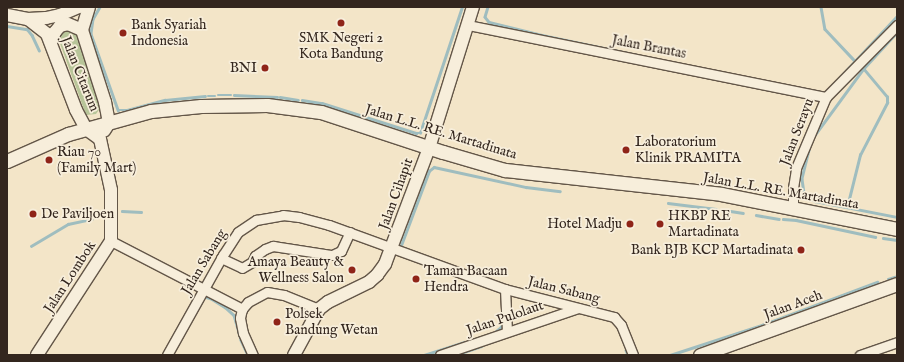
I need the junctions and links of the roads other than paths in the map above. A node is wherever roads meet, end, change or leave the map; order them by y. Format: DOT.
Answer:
graph roads {
  1 [pos="79,7"];
  2 [pos="89,7"];
  3 [pos="473,7"];
  4 [pos="7,15"];
  5 [pos="28,19"];
  6 [pos="468,25"];
  7 [pos="897,25"];
  8 [pos="82,30"];
  9 [pos="51,41"];
  10 [pos="826,97"];
  11 [pos="109,123"];
  12 [pos="86,129"];
  13 [pos="100,139"];
  14 [pos="429,148"];
  15 [pos="7,161"];
  16 [pos="793,208"];
  17 [pos="897,229"];
  18 [pos="350,232"];
  19 [pos="111,241"];
  20 [pos="392,249"];
  21 [pos="221,258"];
  22 [pos="897,284"];
  23 [pos="505,289"];
  24 [pos="202,290"];
  25 [pos="578,308"];
  26 [pos="242,309"];
  27 [pos="320,309"];
  28 [pos="507,331"];
  29 [pos="897,342"];
  30 [pos="42,353"];
  31 [pos="167,355"];
  32 [pos="253,355"];
  33 [pos="294,355"];
  34 [pos="440,355"];
  35 [pos="633,355"];
  36 [pos="700,355"];
  37 [pos="860,355"];
  1 -- 5 [label="street"];
  2 -- 8 [label="street, Jalan Citarum"];
  3 -- 6 [label="street, Jalan Cihapit"];
  4 -- 5 [label="street"];
  5 -- 9 [label="street, Jalan Citarum"];
  6 -- 10 [label="street, Jalan Brantas"];
  6 -- 14 [label="street, Jalan Cihapit"];
  7 -- 10 [label="street, Jalan Serayu"];
  8 -- 9 [label="street"];
  8 -- 11 [label="street, Jalan Citarum"];
  9 -- 12 [label="street, Jalan Citarum"];
  10 -- 16 [label="street, Jalan Serayu"];
  11 -- 12 [label="main road, Jalan L.L. RE. Martadinata"];
  11 -- 13 [label="street"];
  11 -- 14 [label="main road, Jalan L.L. RE. Martadinata"];
  12 -- 13 [label="street"];
  12 -- 15 [label="main road, Jalan L.L. RE. Martadinata"];
  13 -- 19 [label="street, Jalan Lombok"];
  14 -- 16 [label="main road, Jalan L.L. RE. Martadinata"];
  14 -- 20 [label="street, Jalan Cihapit"];
  16 -- 17 [label="main road, Jalan L.L. RE. Martadinata"];
  18 -- 20 [label="street, Jalan Sabang"];
  18 -- 21 [label="street, Jalan Sabang"];
  18 -- 21 [label="street"];
  19 -- 24 [label="street"];
  19 -- 30 [label="street, Jalan Lombok"];
  20 -- 23 [label="street, Jalan Sabang"];
  20 -- 27 [label="street, Jalan Cihapit"];
  21 -- 24 [label="street, Jalan Sabang"];
  22 -- 36 [label="main road, Jalan Aceh"];
  23 -- 25 [label="street, Jalan Sabang"];
  23 -- 28 [label="street"];
  24 -- 26 [label="street"];
  24 -- 31 [label="street, Jalan Sabang"];
  25 -- 28 [label="street, Jalan Pulolaut"];
  25 -- 35 [label="street, Jalan Sabang"];
  26 -- 27 [label="street"];
  26 -- 32 [label="street"];
  27 -- 33 [label="street, Jalan Cihapit"];
  28 -- 34 [label="street, Jalan Pulolaut"];
  29 -- 37 [label="street"];
}
